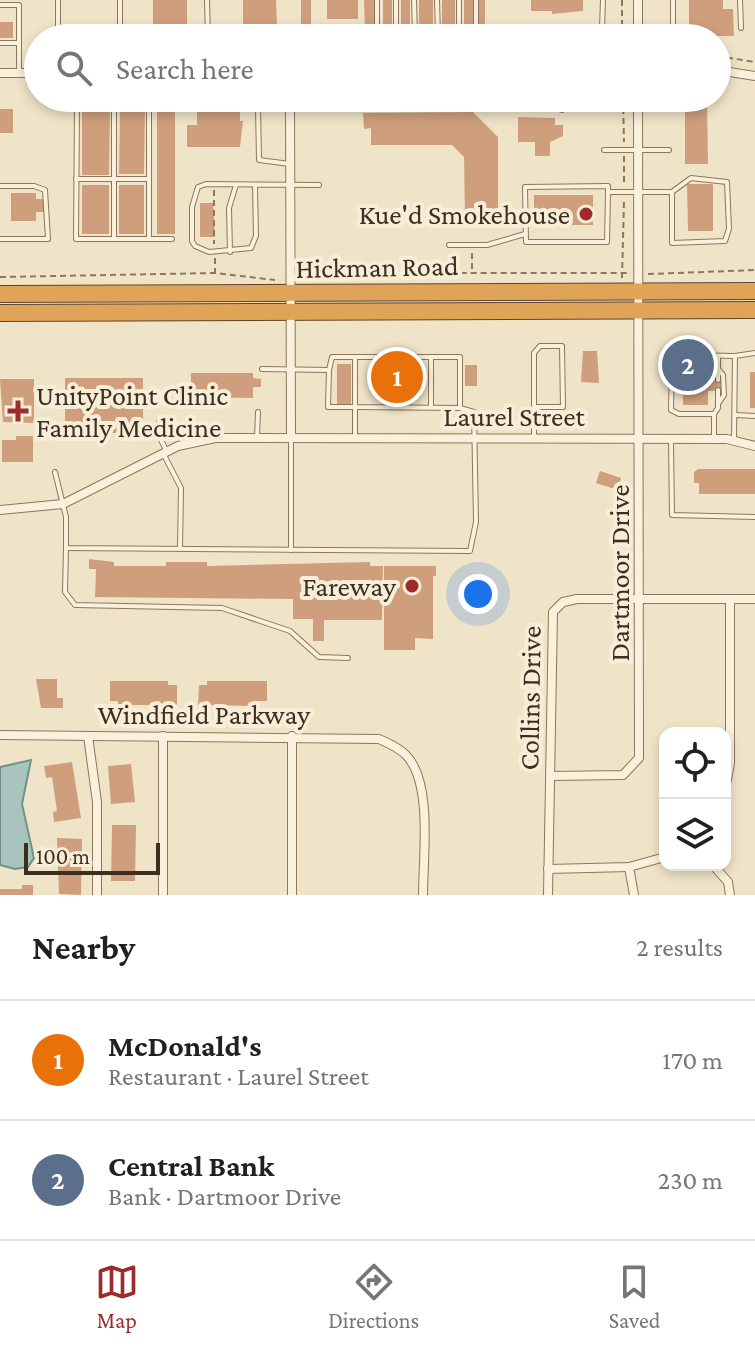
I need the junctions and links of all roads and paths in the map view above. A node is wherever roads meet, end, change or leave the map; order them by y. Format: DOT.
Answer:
graph roads {
  1 [pos="58,0"];
  2 [pos="120,0"];
  3 [pos="207,0"];
  4 [pos="377,0"];
  5 [pos="396,0"];
  6 [pos="414,0"];
  7 [pos="437,0"];
  8 [pos="459,0"];
  9 [pos="476,0"];
  10 [pos="603,0"];
  11 [pos="622,0"];
  12 [pos="638,0"];
  13 [pos="673,0"];
  14 [pos="740,0"];
  15 [pos="0,5"];
  16 [pos="58,24"];
  17 [pos="120,24"];
  18 [pos="208,24"];
  19 [pos="377,24"];
  20 [pos="396,24"];
  21 [pos="415,24"];
  22 [pos="438,24"];
  23 [pos="459,24"];
  24 [pos="476,24"];
  25 [pos="602,24"];
  26 [pos="622,24"];
  27 [pos="638,24"];
  28 [pos="673,24"];
  29 [pos="741,28"];
  30 [pos="0,43"];
  31 [pos="19,43"];
  32 [pos="731,58"];
  33 [pos="755,62"];
  34 [pos="731,72"];
  35 [pos="0,73"];
  36 [pos="19,73"];
  37 [pos="24,73"];
  38 [pos="755,76"];
  39 [pos="77,112"];
  40 [pos="114,112"];
  41 [pos="149,112"];
  42 [pos="258,112"];
  43 [pos="290,112"];
  44 [pos="623,112"];
  45 [pos="638,112"];
  46 [pos="604,150"];
  47 [pos="624,150"];
  48 [pos="639,150"];
  49 [pos="669,150"];
  50 [pos="290,164"];
  51 [pos="76,179"];
  52 [pos="114,179"];
  53 [pos="149,179"];
  54 [pos="214,184"];
  55 [pos="236,185"];
  56 [pos="290,185"];
  57 [pos="319,185"];
  58 [pos="0,186"];
  59 [pos="255,186"];
  60 [pos="608,192"];
  61 [pos="624,192"];
  62 [pos="639,192"];
  63 [pos="672,192"];
  64 [pos="526,234"];
  65 [pos="0,239"];
  66 [pos="114,239"];
  67 [pos="149,239"];
  68 [pos="172,239"];
  69 [pos="449,245"];
  70 [pos="472,245"];
  71 [pos="214,252"];
  72 [pos="230,252"];
  73 [pos="755,270"];
  74 [pos="472,271"];
  75 [pos="215,273"];
  76 [pos="622,273"];
  77 [pos="639,273"];
  78 [pos="0,277"];
  79 [pos="755,291"];
  80 [pos="630,292"];
  81 [pos="0,294"];
  82 [pos="290,295"];
  83 [pos="639,310"];
  84 [pos="755,310"];
  85 [pos="0,313"];
  86 [pos="755,353"];
  87 [pos="718,356"];
  88 [pos="735,356"];
  89 [pos="355,357"];
  90 [pos="431,357"];
  91 [pos="262,369"];
  92 [pos="718,369"];
  93 [pos="291,370"];
  94 [pos="329,370"];
  95 [pos="718,380"];
  96 [pos="718,390"];
  97 [pos="718,404"];
  98 [pos="355,407"];
  99 [pos="534,407"];
  100 [pos="431,408"];
  101 [pos="460,408"];
  102 [pos="258,412"];
  103 [pos="714,414"];
  104 [pos="736,415"];
  105 [pos="755,416"];
  106 [pos="159,422"];
  107 [pos="355,437"];
  108 [pos="477,437"];
  109 [pos="534,437"];
  110 [pos="257,438"];
  111 [pos="291,438"];
  112 [pos="640,438"];
  113 [pos="671,438"];
  114 [pos="714,439"];
  115 [pos="734,441"];
  116 [pos="755,446"];
  117 [pos="165,452"];
  118 [pos="55,472"];
  119 [pos="63,504"];
  120 [pos="0,510"];
  121 [pos="755,517"];
  122 [pos="66,548"];
  123 [pos="180,549"];
  124 [pos="291,550"];
  125 [pos="642,598"];
  126 [pos="730,599"];
  127 [pos="755,599"];
  128 [pos="348,658"];
  129 [pos="730,727"];
  130 [pos="0,735"];
  131 [pos="88,736"];
  132 [pos="163,736"];
  133 [pos="292,736"];
  134 [pos="551,776"];
  135 [pos="659,859"];
  136 [pos="629,867"];
  137 [pos="548,869"];
  138 [pos="718,871"];
  139 [pos="97,895"];
  140 [pos="163,895"];
  141 [pos="292,895"];
  142 [pos="423,895"];
  143 [pos="548,895"];
  144 [pos="634,895"];
  145 [pos="730,895"];
  1 -- 16 [label="lane"];
  2 -- 17 [label="lane"];
  3 -- 18 [label="lane"];
  4 -- 19 [label="lane"];
  5 -- 20 [label="lane"];
  6 -- 21 [label="lane"];
  7 -- 22 [label="lane"];
  8 -- 23 [label="lane"];
  9 -- 24 [label="lane"];
  10 -- 25 [label="lane"];
  11 -- 26 [label="path"];
  12 -- 27 [label="street"];
  13 -- 28 [label="lane"];
  14 -- 29 [label="lane"];
  15 -- 31 [label="lane"];
  30 -- 31 [label="lane"];
  31 -- 36 [label="lane"];
  32 -- 33 [label="path"];
  34 -- 38 [label="street"];
  35 -- 36 [label="street"];
  36 -- 37 [label="street"];
  39 -- 51 [label="lane"];
  40 -- 52 [label="lane"];
  41 -- 53 [label="lane"];
  42 -- 50 [label="lane"];
  43 -- 50 [label="street"];
  44 -- 47 [label="path"];
  45 -- 48 [label="street, Dartmoor Drive"];
  46 -- 47 [label="lane"];
  47 -- 48 [label="lane"];
  47 -- 61 [label="path"];
  48 -- 49 [label="lane"];
  48 -- 62 [label="street, Dartmoor Drive"];
  50 -- 56 [label="street"];
  51 -- 52 [label="lane"];
  51 -- 66 [label="lane"];
  52 -- 53 [label="lane"];
  52 -- 66 [label="lane"];
  53 -- 67 [label="lane"];
  54 -- 55 [label="lane"];
  54 -- 71 [label="path"];
  54 -- 71 [label="lane"];
  55 -- 59 [label="lane"];
  55 -- 72 [label="lane"];
  56 -- 57 [label="lane"];
  56 -- 59 [label="lane"];
  56 -- 82 [label="street"];
  58 -- 65 [label="lane"];
  59 -- 72 [label="lane"];
  60 -- 61 [label="lane"];
  60 -- 64 [label="lane"];
  60 -- 64 [label="lane"];
  61 -- 62 [label="lane"];
  61 -- 76 [label="path"];
  62 -- 63 [label="lane"];
  62 -- 77 [label="street, Dartmoor Drive"];
  63 -- 63 [label="lane"];
  64 -- 70 [label="lane"];
  66 -- 67 [label="lane"];
  67 -- 68 [label="lane"];
  69 -- 70 [label="lane"];
  70 -- 74 [label="path"];
  71 -- 72 [label="lane"];
  71 -- 75 [label="path"];
  73 -- 77 [label="path"];
  74 -- 76 [label="path"];
  74 -- 82 [label="path"];
  75 -- 78 [label="path"];
  75 -- 82 [label="path"];
  76 -- 77 [label="path"];
  76 -- 80 [label="path"];
  77 -- 80 [label="street, Dartmoor Drive"];
  79 -- 80 [label="highway, Hickman Road"];
  80 -- 82 [label="highway, Hickman Road"];
  80 -- 83 [label="street, Dartmoor Drive"];
  81 -- 82 [label="highway, Hickman Road"];
  82 -- 83 [label="highway, Hickman Road"];
  82 -- 85 [label="highway, Hickman Road"];
  82 -- 93 [label="street"];
  83 -- 84 [label="highway, Hickman Road"];
  83 -- 112 [label="street, Dartmoor Drive"];
  86 -- 88 [label="lane"];
  87 -- 88 [label="lane"];
  87 -- 92 [label="lane"];
  87 -- 103 [label="lane"];
  88 -- 104 [label="lane"];
  89 -- 90 [label="lane"];
  89 -- 94 [label="lane"];
  89 -- 98 [label="lane"];
  90 -- 100 [label="lane"];
  90 -- 101 [label="lane"];
  91 -- 93 [label="lane"];
  92 -- 95 [label="lane"];
  92 -- 97 [label="lane"];
  93 -- 94 [label="lane"];
  93 -- 111 [label="street"];
  94 -- 98 [label="lane"];
  96 -- 97 [label="lane"];
  97 -- 103 [label="lane"];
  98 -- 100 [label="lane"];
  98 -- 107 [label="lane"];
  99 -- 99 [label="lane"];
  99 -- 109 [label="lane"];
  100 -- 101 [label="lane"];
  101 -- 108 [label="lane"];
  102 -- 110 [label="lane"];
  103 -- 114 [label="lane"];
  104 -- 105 [label="lane"];
  104 -- 115 [label="lane"];
  106 -- 117 [label="lane"];
  107 -- 108 [label="street, Laurel Street"];
  107 -- 111 [label="street, Laurel Street"];
  108 -- 109 [label="street, Laurel Street"];
  108 -- 124 [label="lane"];
  109 -- 112 [label="street, Laurel Street"];
  110 -- 111 [label="street, Laurel Street"];
  110 -- 117 [label="street, Laurel Street"];
  111 -- 124 [label="lane"];
  112 -- 113 [label="street, Laurel Street"];
  112 -- 125 [label="street, Dartmoor Drive"];
  113 -- 114 [label="street, Laurel Street"];
  113 -- 121 [label="lane"];
  114 -- 115 [label="street, Laurel Street"];
  115 -- 116 [label="street, Laurel Street"];
  117 -- 119 [label="street, Laurel Street"];
  117 -- 123 [label="lane"];
  118 -- 119 [label="lane"];
  119 -- 120 [label="street, Laurel Street"];
  119 -- 122 [label="lane"];
  122 -- 123 [label="lane"];
  122 -- 128 [label="lane"];
  123 -- 124 [label="lane"];
  125 -- 126 [label="street, Collins Drive"];
  125 -- 134 [label="street, Dartmoor Drive"];
  125 -- 134 [label="street, Collins Drive"];
  126 -- 127 [label="street, Collins Drive"];
  126 -- 129 [label="street"];
  130 -- 131 [label="street, Windfield Parkway"];
  131 -- 132 [label="street, Windfield Parkway"];
  131 -- 139 [label="street"];
  132 -- 133 [label="street, Windfield Parkway"];
  132 -- 140 [label="street"];
  133 -- 141 [label="street"];
  133 -- 142 [label="street, Windfield Parkway"];
  134 -- 137 [label="street, Collins Drive"];
  135 -- 136 [label="street"];
  136 -- 137 [label="street"];
  136 -- 144 [label="street"];
  137 -- 143 [label="street, Collins Drive"];
  138 -- 145 [label="street"];
}
